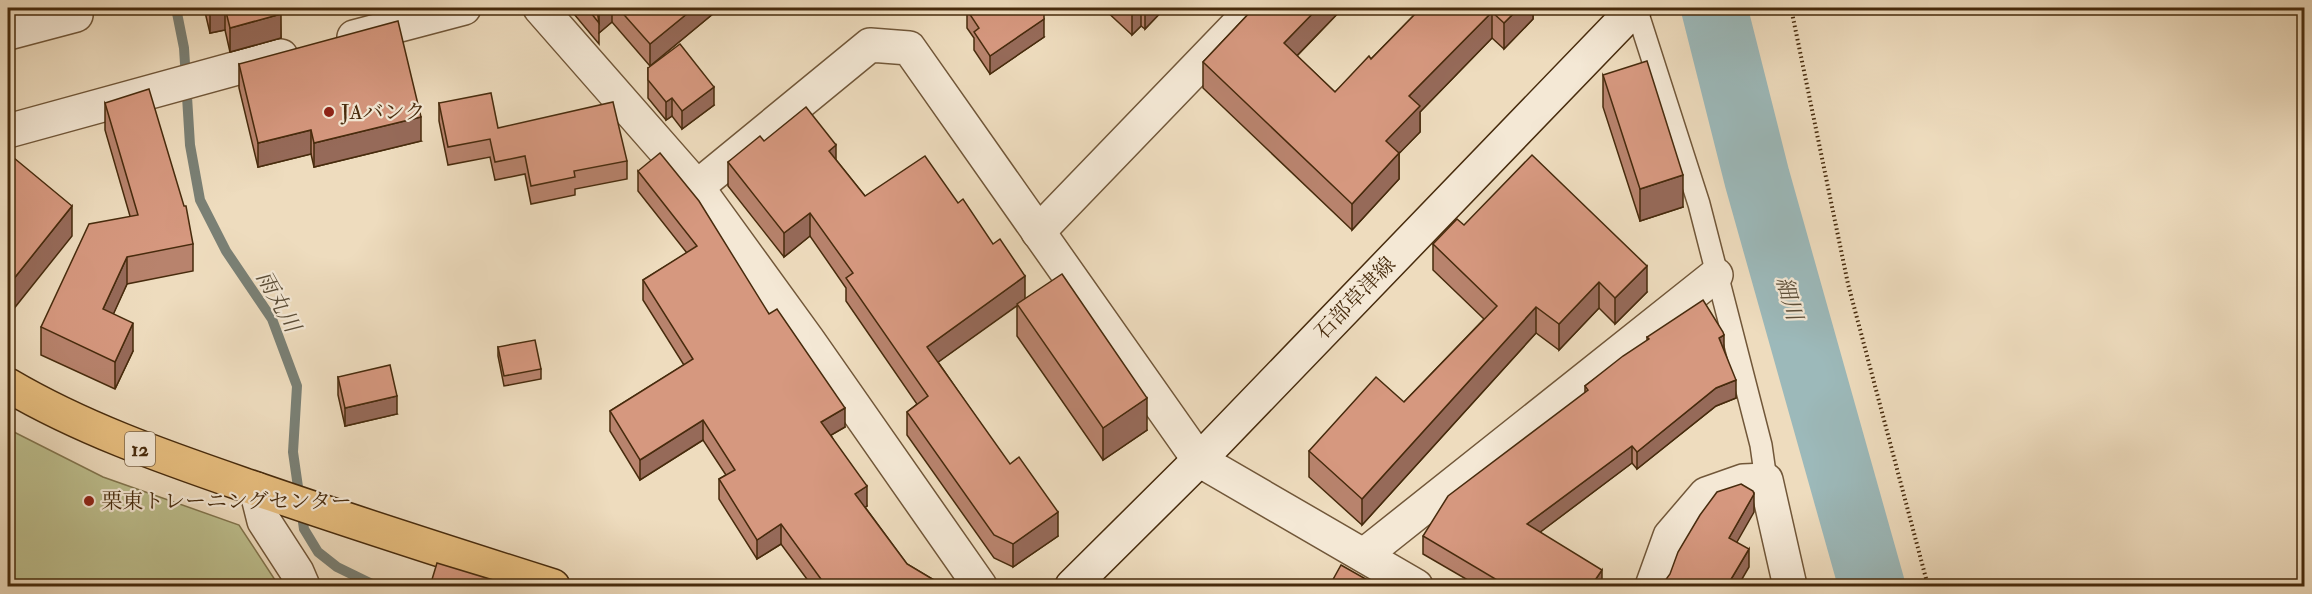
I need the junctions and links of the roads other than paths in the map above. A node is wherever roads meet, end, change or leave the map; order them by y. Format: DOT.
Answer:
graph roads {
  1 [pos="464,8"];
  2 [pos="540,8"];
  3 [pos="1254,8"];
  4 [pos="1635,8"];
  5 [pos="76,15"];
  6 [pos="8,33"];
  7 [pos="8,131"];
  8 [pos="697,188"];
  9 [pos="1038,232"];
  10 [pos="1716,275"];
  11 [pos="8,385"];
  12 [pos="1199,460"];
  13 [pos="1766,480"];
  14 [pos="282,498"];
  15 [pos="1364,555"];
  16 [pos="303,586"];
  17 [pos="553,586"];
  18 [pos="980,586"];
  19 [pos="1072,586"];
  20 [pos="1416,586"];
  21 [pos="1652,586"];
  22 [pos="1790,586"];
  1 -- 7 [label="street"];
  2 -- 8 [label="street"];
  3 -- 9 [label="street"];
  4 -- 10 [label="lane"];
  4 -- 12 [label="street, 石部草津線"];
  5 -- 6 [label="street"];
  8 -- 9 [label="street"];
  8 -- 18 [label="street"];
  9 -- 12 [label="street"];
  10 -- 13 [label="lane"];
  10 -- 15 [label="street"];
  11 -- 14 [label="main road, 12"];
  12 -- 15 [label="street"];
  12 -- 19 [label="street, 石部草津線"];
  13 -- 21 [label="street"];
  13 -- 22 [label="street"];
  14 -- 16 [label="street"];
  14 -- 17 [label="main road, 12"];
  15 -- 20 [label="street"];
}
